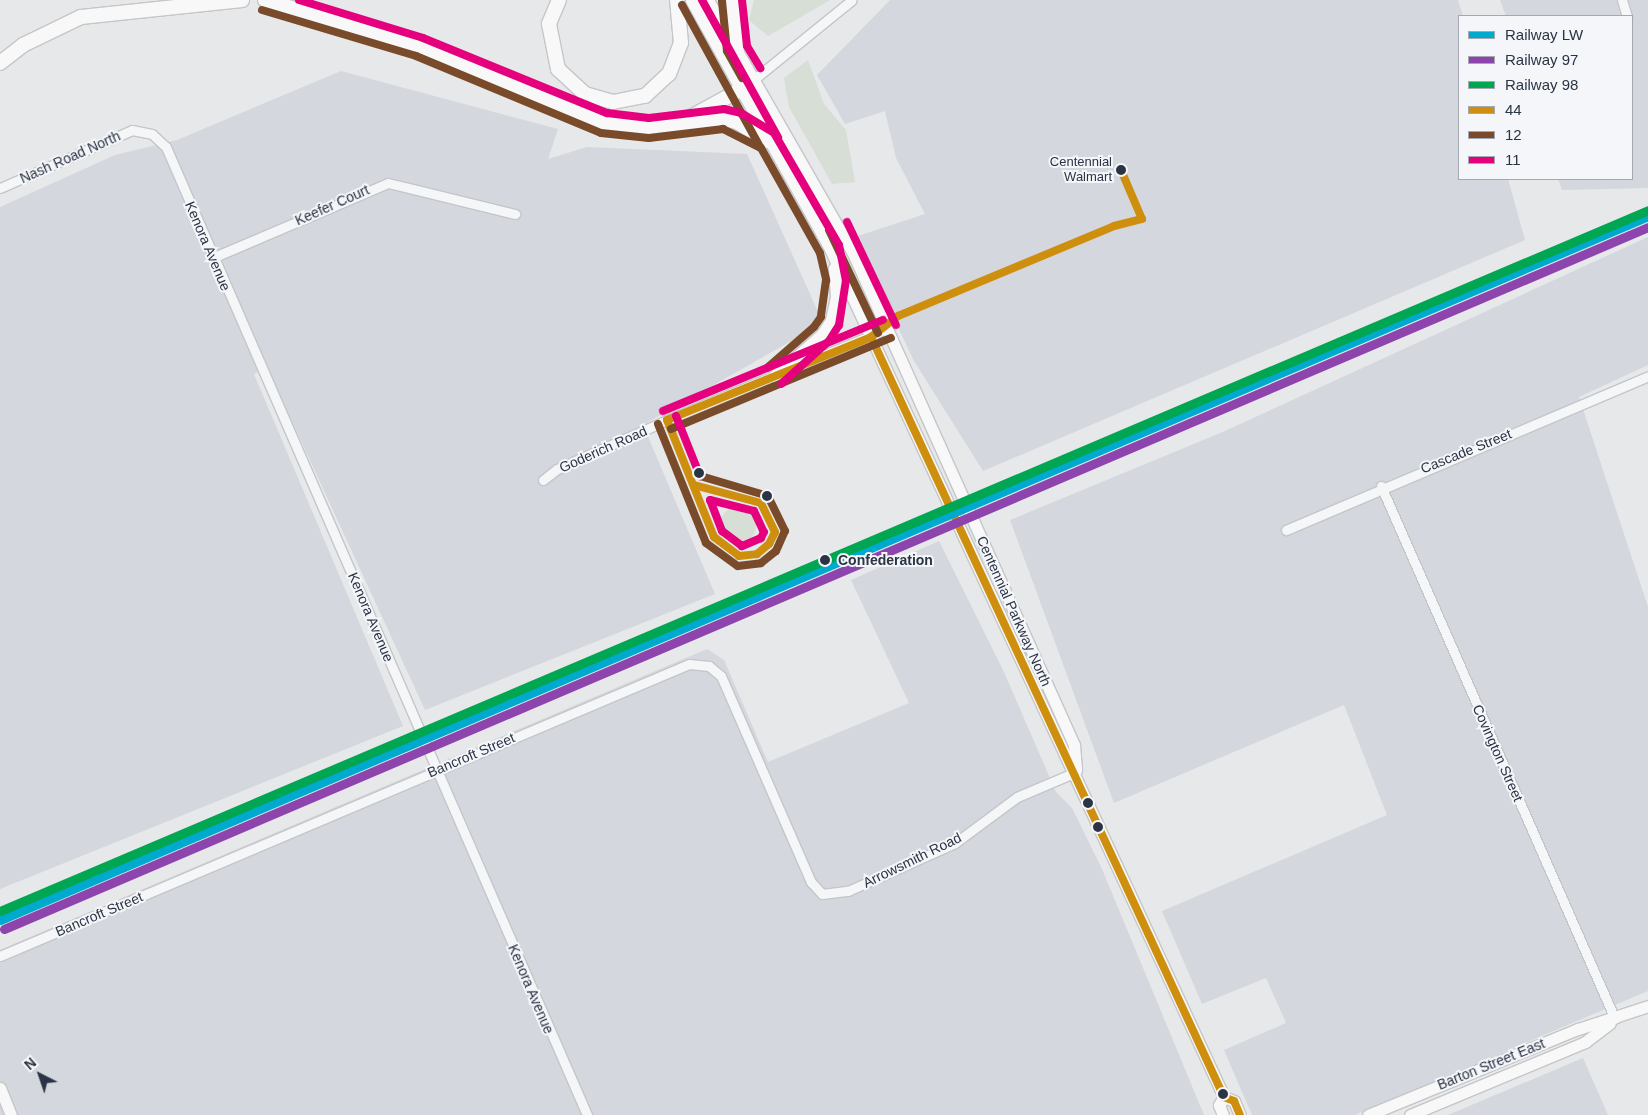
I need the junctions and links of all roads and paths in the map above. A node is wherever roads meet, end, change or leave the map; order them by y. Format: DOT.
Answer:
graph roads {
  1 [pos="242,0"];
  2 [pos="265,0"];
  3 [pos="559,0"];
  4 [pos="677,0"];
  5 [pos="691,0"];
  6 [pos="708,0"];
  7 [pos="732,0"];
  8 [pos="852,0"];
  9 [pos="1622,0"];
  10 [pos="1627,15"];
  11 [pos="737,49"];
  12 [pos="0,63"];
  13 [pos="755,80"];
  14 [pos="742,89"];
  15 [pos="674,124"];
  16 [pos="142,129"];
  17 [pos="768,141"];
  18 [pos="0,188"];
  19 [pos="515,214"];
  20 [pos="830,249"];
  21 [pos="212,258"];
  22 [pos="887,329"];
  23 [pos="871,337"];
  24 [pos="774,376"];
  25 [pos="1648,376"];
  26 [pos="543,480"];
  27 [pos="1381,486"];
  28 [pos="1286,530"];
  29 [pos="434,770"];
  30 [pos="1076,772"];
  31 [pos="822,894"];
  32 [pos="0,956"];
  33 [pos="1648,1006"];
  34 [pos="1615,1019"];
  35 [pos="0,1088"];
  36 [pos="1224,1097"];
  37 [pos="1373,1114"];
  38 [pos="11,1115"];
  39 [pos="587,1115"];
  40 [pos="1223,1115"];
  41 [pos="1240,1115"];
  42 [pos="1410,1115"];
  1 -- 12 [label="highway"];
  2 -- 15 [label="highway"];
  3 -- 4 [label="highway"];
  5 -- 14 [label="main road, Centennial Parkway North"];
  6 -- 11 [label="main road, Centennial Parkway North"];
  7 -- 11 [label="highway"];
  8 -- 13 [label="street"];
  9 -- 10 [label="street"];
  11 -- 13 [label="main road, Centennial Parkway North"];
  13 -- 14 [label="street"];
  13 -- 22 [label="main road, Centennial Parkway North"];
  14 -- 15 [label="highway"];
  14 -- 17 [label="main road, Centennial Parkway North"];
  15 -- 17 [label="highway"];
  16 -- 18 [label="street, Nash Road North"];
  16 -- 21 [label="street, Kenora Avenue"];
  17 -- 20 [label="main road, Centennial Parkway North"];
  19 -- 21 [label="street, Keefer Court"];
  20 -- 23 [label="main road, Centennial Parkway North"];
  20 -- 24 [label="main road"];
  21 -- 29 [label="street, Kenora Avenue"];
  22 -- 23 [label="street, Goderich Road"];
  22 -- 30 [label="main road, Centennial Parkway North"];
  23 -- 24 [label="street, Goderich Road"];
  23 -- 30 [label="main road, Centennial Parkway North"];
  24 -- 26 [label="street, Goderich Road"];
  25 -- 27 [label="street, Cascade Street"];
  27 -- 28 [label="street, Cascade Street"];
  27 -- 34 [label="street, Covington Street"];
  29 -- 31 [label="street, Bancroft Street"];
  29 -- 32 [label="street, Bancroft Street"];
  29 -- 39 [label="street, Kenora Avenue"];
  30 -- 31 [label="street, Arrowsmith Road"];
  30 -- 36 [label="main road, Centennial Parkway North"];
  33 -- 34 [label="main road, Barton Street East"];
  34 -- 37 [label="main road, Barton Street East"];
  34 -- 42 [label="main road, Barton Street East"];
  35 -- 38 [label="main road"];
  36 -- 40 [label="main road, Centennial Parkway North"];
  36 -- 41 [label="main road, Centennial Parkway North"];
}
